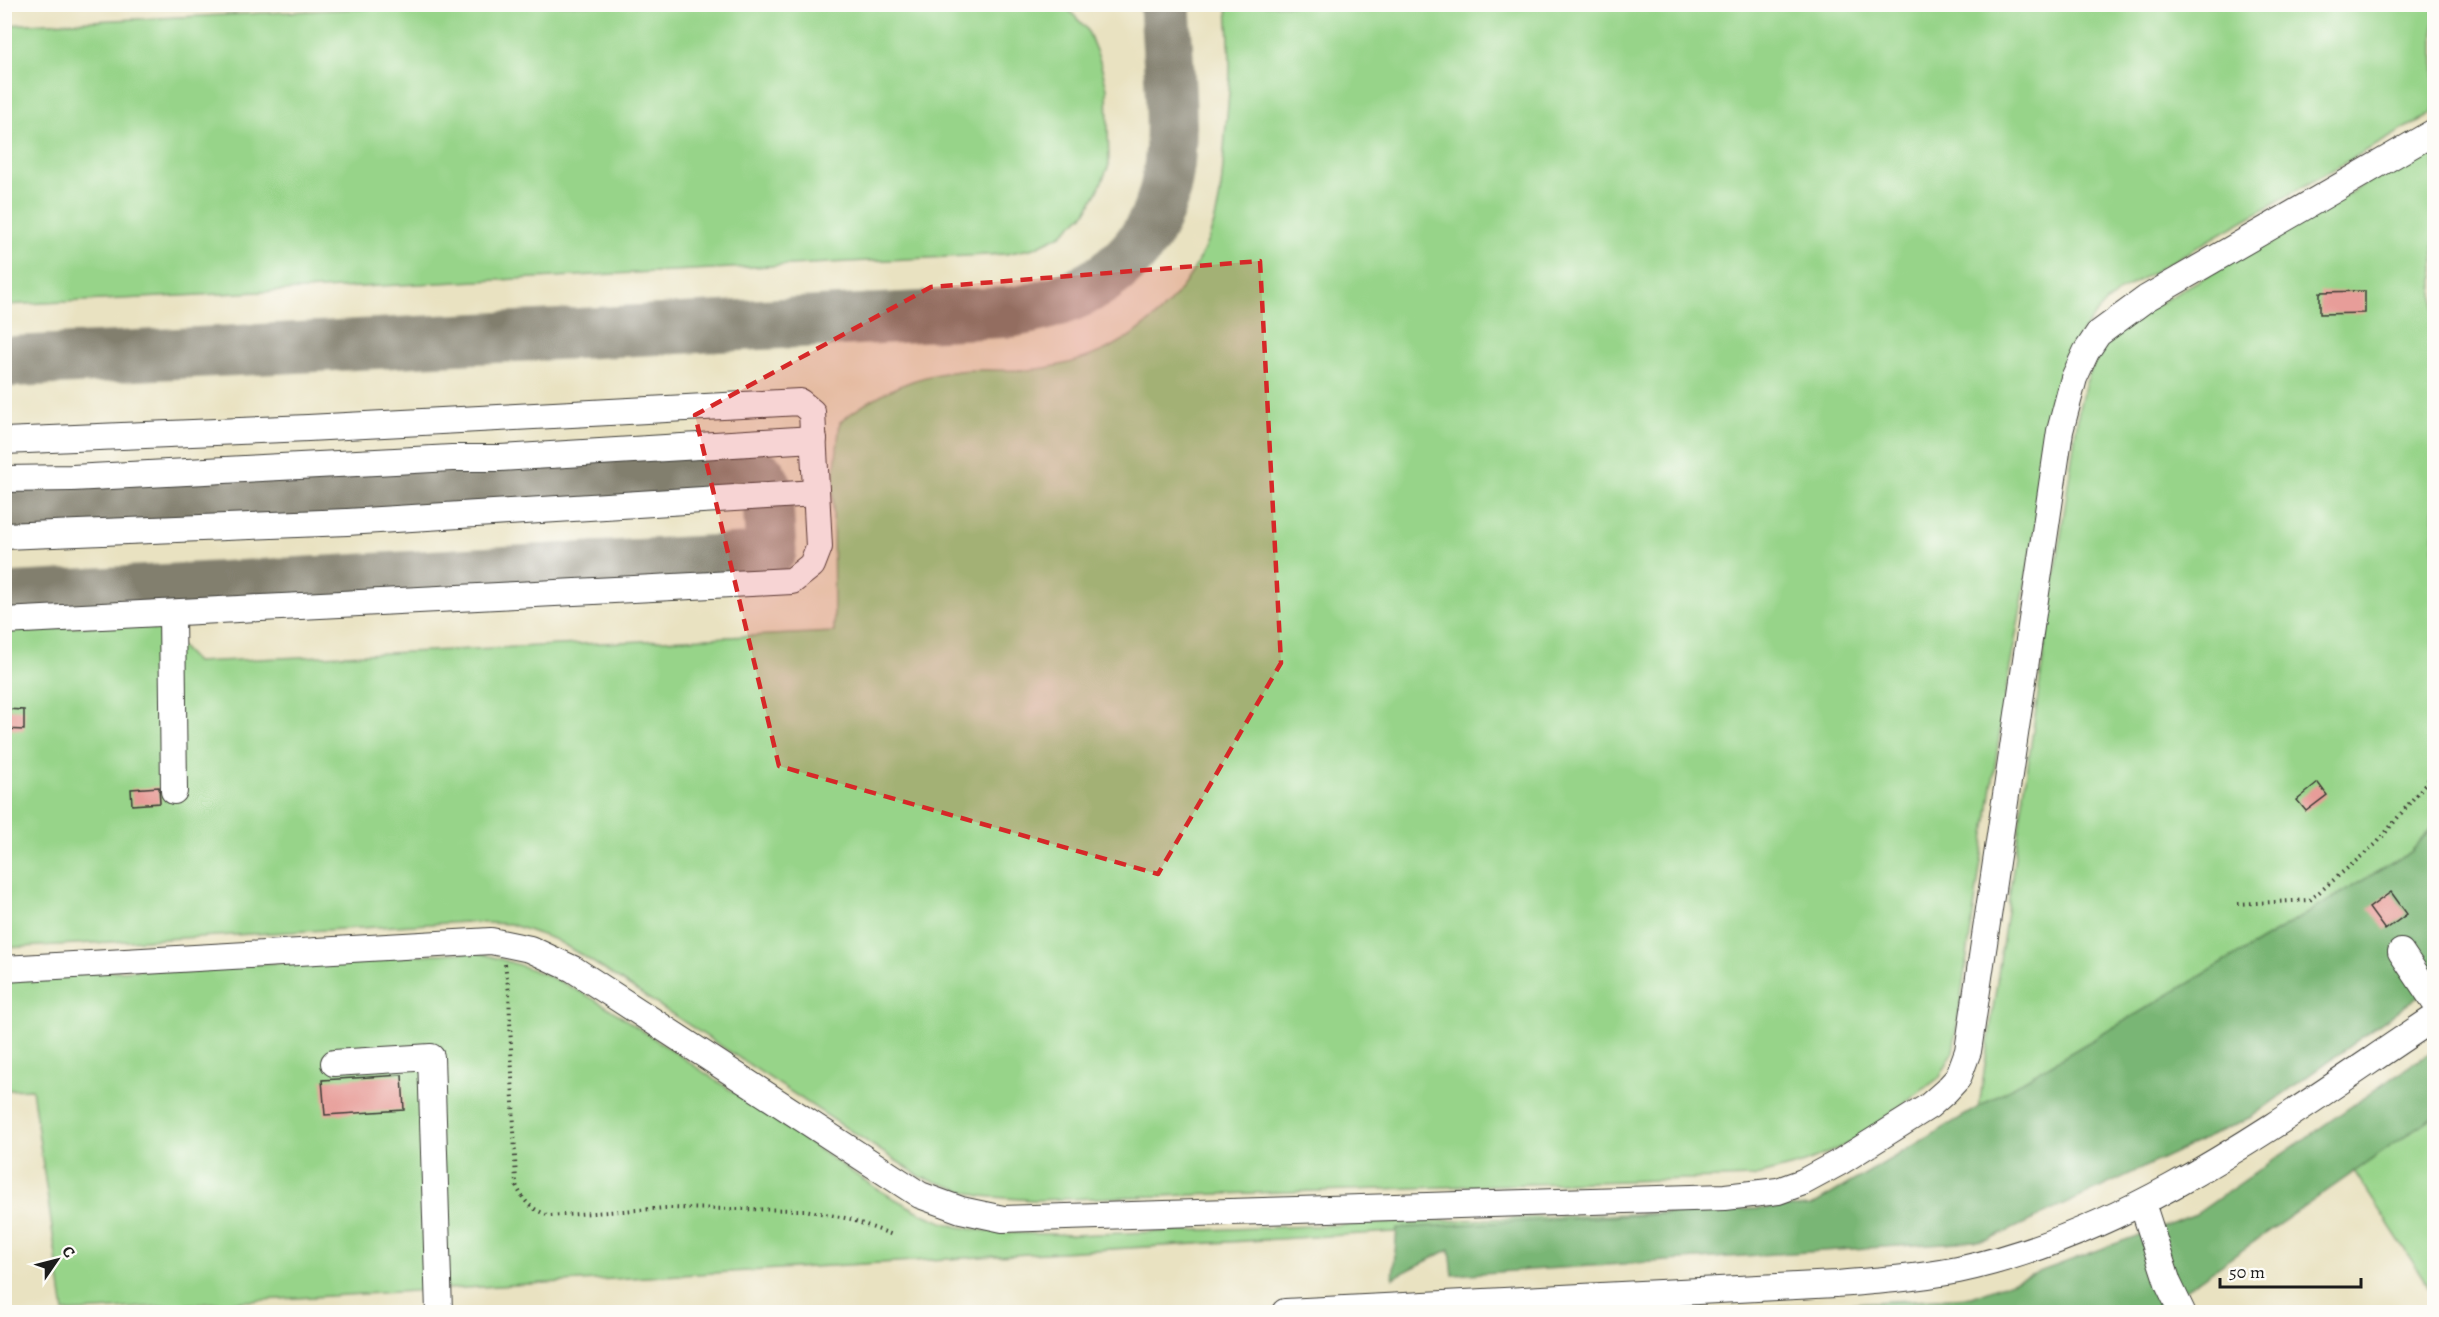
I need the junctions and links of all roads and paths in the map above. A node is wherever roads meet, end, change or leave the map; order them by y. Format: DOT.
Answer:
graph roads {
  1 [pos="2434,132"];
  2 [pos="814,439"];
  3 [pos="4,441"];
  4 [pos="4,479"];
  5 [pos="816,493"];
  6 [pos="4,536"];
  7 [pos="172,613"];
  8 [pos="4,621"];
  9 [pos="2434,773"];
  10 [pos="174,792"];
  11 [pos="2238,904"];
  12 [pos="501,943"];
  13 [pos="2401,952"];
  14 [pos="4,969"];
  15 [pos="2434,1001"];
  16 [pos="2434,1018"];
  17 [pos="334,1063"];
  18 [pos="2142,1203"];
  19 [pos="893,1235"];
  20 [pos="439,1312"];
  21 [pos="1285,1312"];
  22 [pos="2182,1312"];
  1 -- 12 [label="street"];
  2 -- 3 [label="street"];
  2 -- 4 [label="street"];
  2 -- 5 [label="street"];
  5 -- 6 [label="street"];
  5 -- 7 [label="street"];
  7 -- 8 [label="street"];
  7 -- 10 [label="street"];
  9 -- 11 [label="path"];
  12 -- 14 [label="street"];
  12 -- 19 [label="path"];
  13 -- 15 [label="street"];
  16 -- 18 [label="street"];
  17 -- 20 [label="street"];
  18 -- 21 [label="street"];
  18 -- 22 [label="street"];
}
